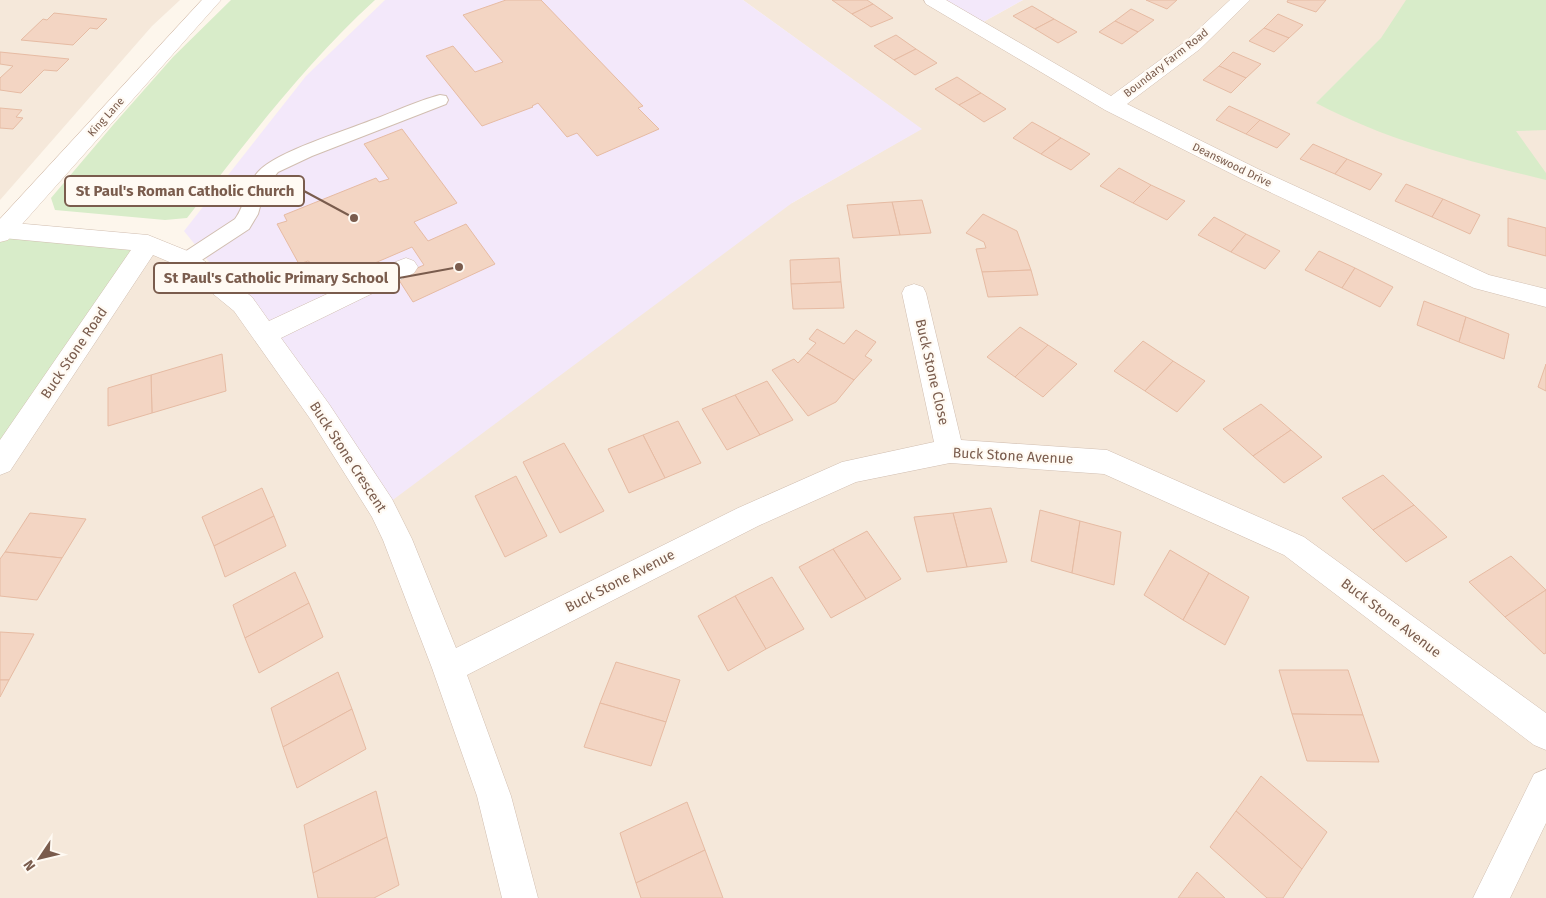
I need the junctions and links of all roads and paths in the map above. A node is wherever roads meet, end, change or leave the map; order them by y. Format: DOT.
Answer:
graph roads {
  1 [pos="212,0"];
  2 [pos="933,0"];
  3 [pos="1241,0"];
  4 [pos="440,100"];
  5 [pos="1112,105"];
  6 [pos="2,232"];
  7 [pos="148,243"];
  8 [pos="187,260"];
  9 [pos="406,267"];
  10 [pos="914,293"];
  11 [pos="1546,298"];
  12 [pos="264,334"];
  13 [pos="950,451"];
  14 [pos="0,463"];
  15 [pos="448,668"];
  16 [pos="1546,733"];
  17 [pos="1546,786"];
  18 [pos="520,898"];
  19 [pos="1491,898"];
  1 -- 6 [label="street, King Lane"];
  2 -- 5 [label="street, Deanswood Drive"];
  3 -- 5 [label="street, Boundary Farm Road"];
  4 -- 8 [label="lane"];
  5 -- 11 [label="street, Deanswood Drive"];
  6 -- 7 [label="street, Buck Stone Crescent"];
  7 -- 8 [label="street, Buck Stone Crescent"];
  7 -- 14 [label="street, Buck Stone Road"];
  8 -- 12 [label="street, Buck Stone Crescent"];
  9 -- 12 [label="street"];
  10 -- 13 [label="street, Buck Stone Close"];
  12 -- 15 [label="street, Buck Stone Crescent"];
  13 -- 15 [label="street, Buck Stone Avenue"];
  13 -- 16 [label="street, Buck Stone Avenue"];
  15 -- 18 [label="street, Buck Stone Crescent"];
  17 -- 19 [label="street"];
}
